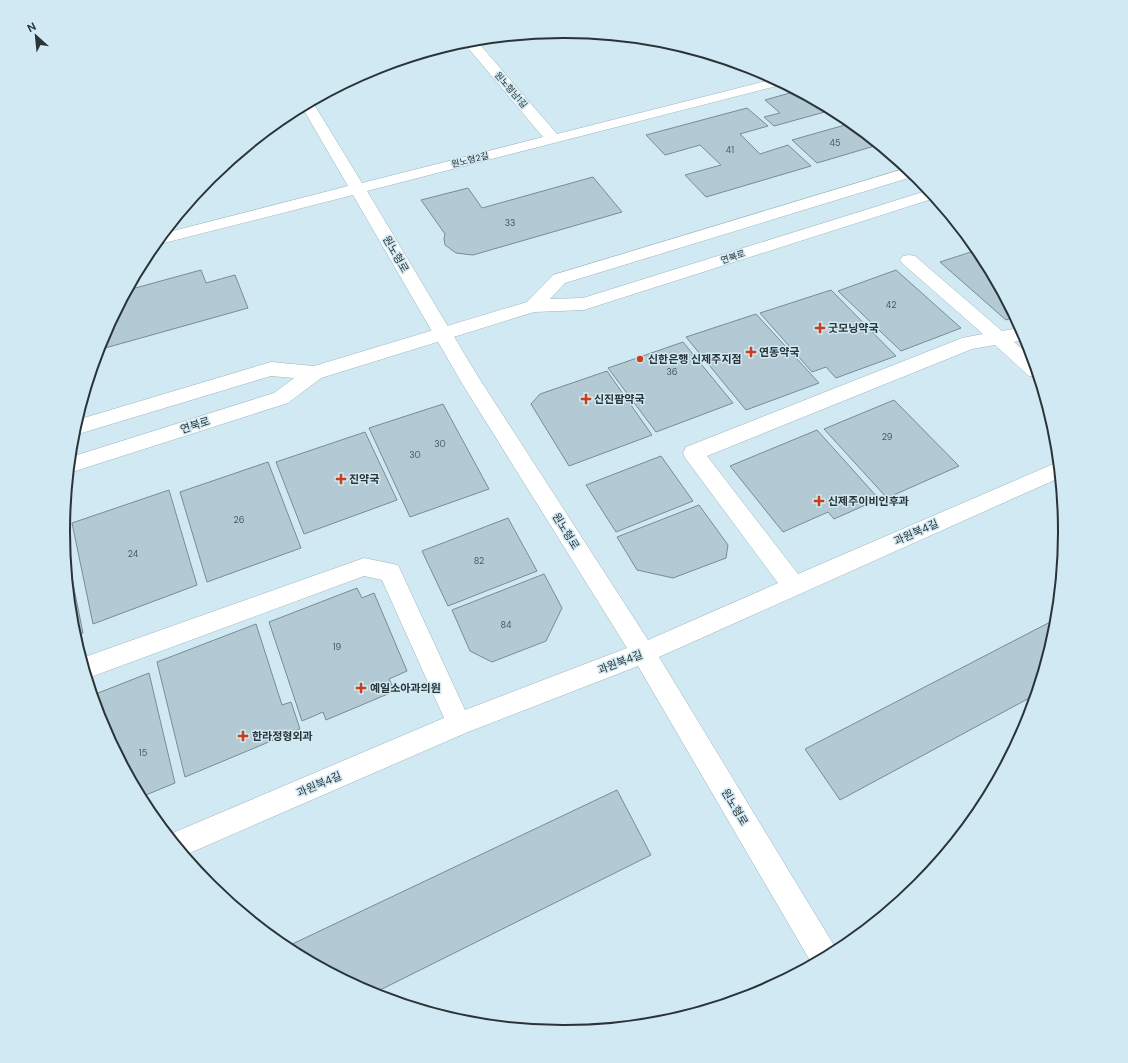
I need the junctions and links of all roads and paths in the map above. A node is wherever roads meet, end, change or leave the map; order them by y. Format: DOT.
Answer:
graph roads {
  1 [pos="473,46"];
  2 [pos="771,84"];
  3 [pos="310,109"];
  4 [pos="553,139"];
  5 [pos="904,174"];
  6 [pos="358,189"];
  7 [pos="925,196"];
  8 [pos="168,237"];
  9 [pos="909,260"];
  10 [pos="533,306"];
  11 [pos="443,333"];
  12 [pos="1017,335"];
  13 [pos="998,338"];
  14 [pos="1028,364"];
  15 [pos="314,373"];
  16 [pos="82,426"];
  17 [pos="76,463"];
  18 [pos="1053,472"];
  19 [pos="793,585"];
  20 [pos="643,653"];
  21 [pos="89,666"];
  22 [pos="458,724"];
  23 [pos="181,843"];
  24 [pos="822,952"];
  1 -- 4 [label="street, 원노형남1길"];
  2 -- 4 [label="street, 원노형2길"];
  3 -- 6 [label="street, 원노형로"];
  4 -- 6 [label="street, 원노형2길"];
  5 -- 10 [label="street, 연북로"];
  6 -- 8 [label="street, 원노형2길"];
  6 -- 11 [label="street, 원노형로"];
  7 -- 10 [label="street, 연북로"];
  9 -- 13 [label="street"];
  10 -- 11 [label="street, 연북로"];
  11 -- 15 [label="street, 연북로"];
  11 -- 20 [label="street, 원노형로"];
  12 -- 13 [label="street"];
  13 -- 14 [label="street"];
  13 -- 19 [label="street"];
  15 -- 16 [label="street, 연북로"];
  15 -- 17 [label="street, 연북로"];
  18 -- 19 [label="street, 과원북4길"];
  19 -- 20 [label="street, 과원북4길"];
  20 -- 22 [label="street, 과원북4길"];
  20 -- 24 [label="street, 원노형로"];
  21 -- 22 [label="street"];
  22 -- 23 [label="street, 과원북4길"];
}
